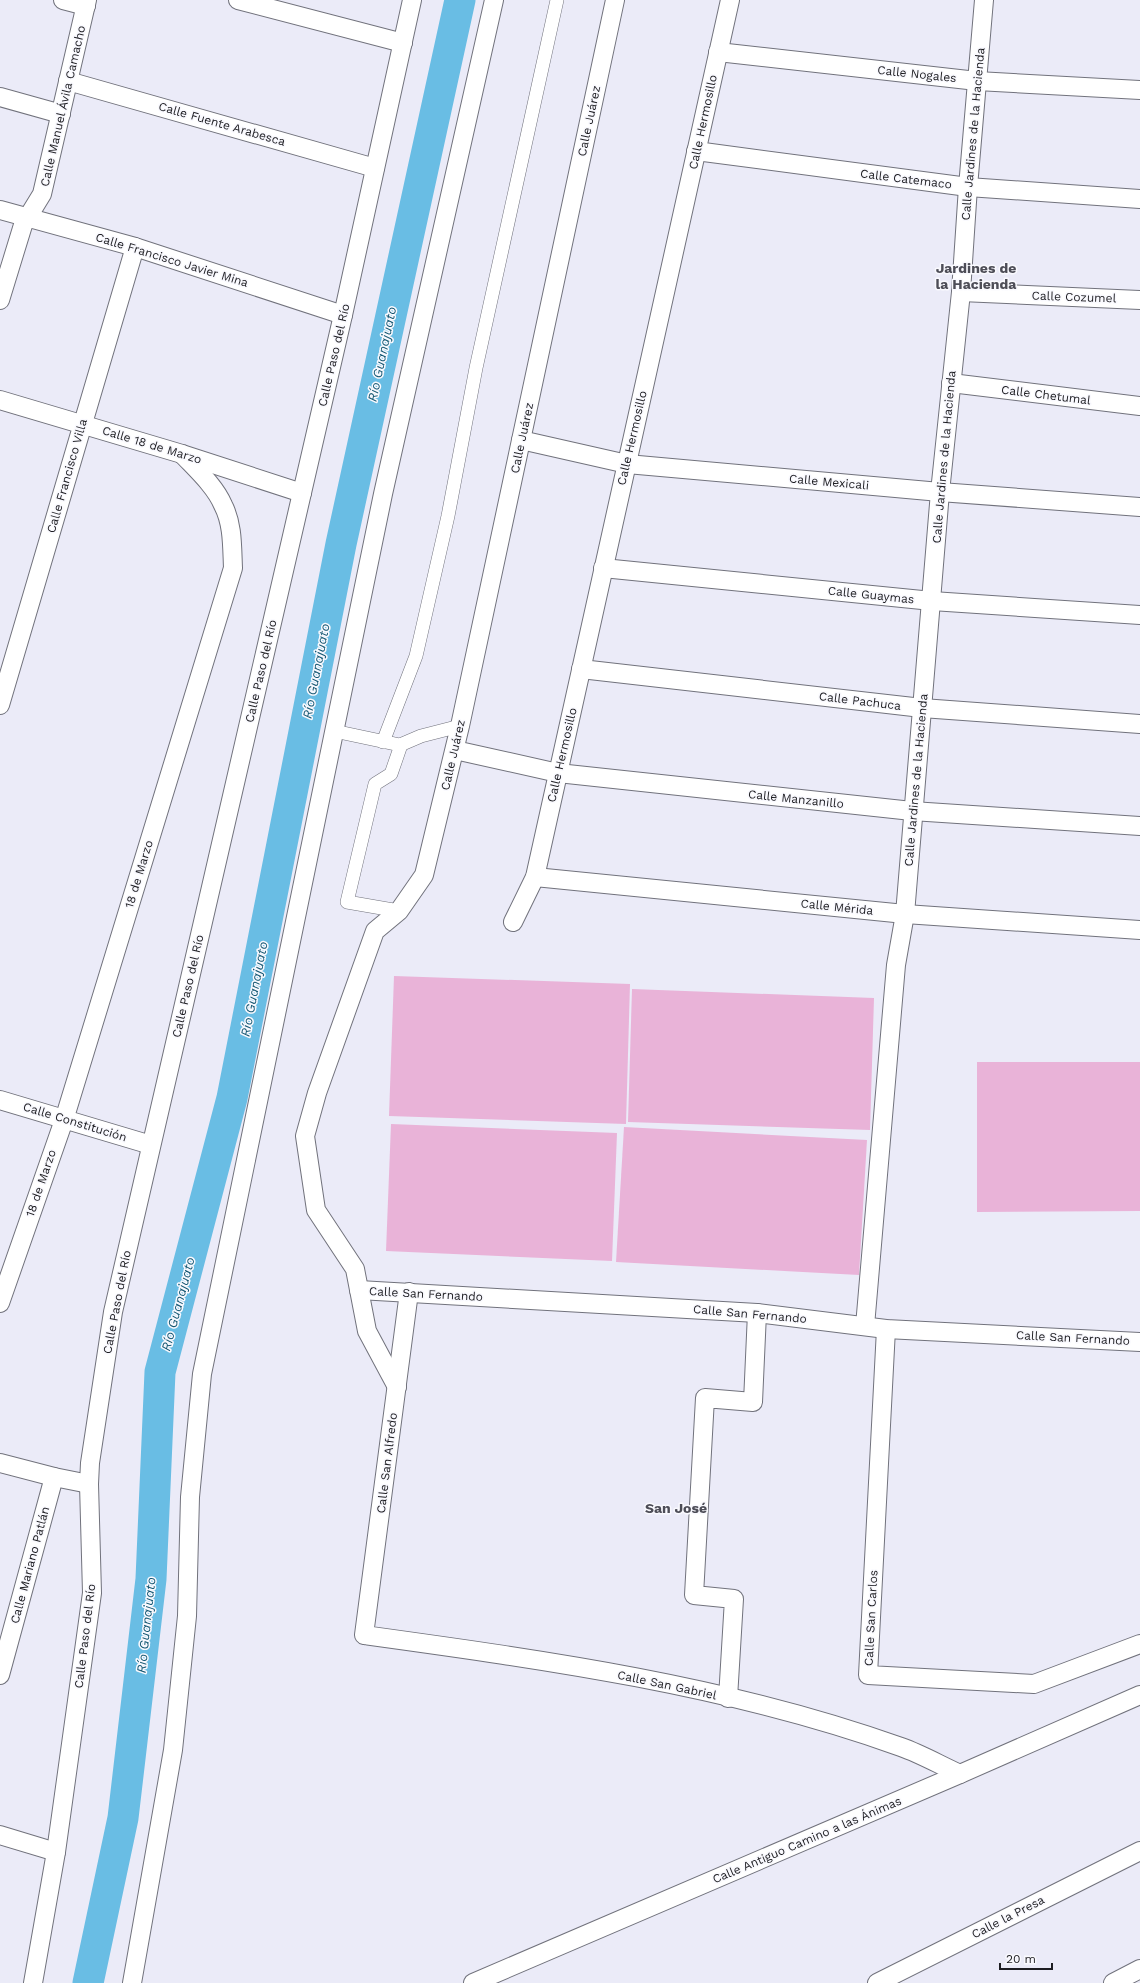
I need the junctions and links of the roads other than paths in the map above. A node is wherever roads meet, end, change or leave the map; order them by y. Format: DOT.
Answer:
graph roads {
  1 [pos="63,0"];
  2 [pos="238,0"];
  3 [pos="412,0"];
  4 [pos="494,0"];
  5 [pos="557,0"];
  6 [pos="616,0"];
  7 [pos="730,0"];
  8 [pos="984,0"];
  9 [pos="86,3"];
  10 [pos="403,43"];
  11 [pos="718,52"];
  12 [pos="68,81"];
  13 [pos="977,81"];
  14 [pos="1140,90"];
  15 [pos="0,97"];
  16 [pos="61,114"];
  17 [pos="696,151"];
  18 [pos="375,168"];
  19 [pos="968,187"];
  20 [pos="1140,199"];
  21 [pos="0,210"];
  22 [pos="28,218"];
  23 [pos="135,247"];
  24 [pos="961,292"];
  25 [pos="0,300"];
  26 [pos="1140,300"];
  27 [pos="343,315"];
  28 [pos="951,383"];
  29 [pos="0,400"];
  30 [pos="1140,406"];
  31 [pos="83,424"];
  32 [pos="521,440"];
  33 [pos="182,454"];
  34 [pos="627,464"];
  35 [pos="940,492"];
  36 [pos="302,493"];
  37 [pos="1140,507"];
  38 [pos="604,568"];
  39 [pos="932,601"];
  40 [pos="1140,615"];
  41 [pos="581,669"];
  42 [pos="0,705"];
  43 [pos="922,708"];
  44 [pos="1140,724"];
  45 [pos="460,726"];
  46 [pos="334,731"];
  47 [pos="383,742"];
  48 [pos="401,745"];
  49 [pos="455,750"];
  50 [pos="558,773"];
  51 [pos="912,812"];
  52 [pos="1140,826"];
  53 [pos="535,877"];
  54 [pos="400,911"];
  55 [pos="905,914"];
  56 [pos="513,922"];
  57 [pos="1140,930"];
  58 [pos="0,1100"];
  59 [pos="64,1120"];
  60 [pos="151,1144"];
  61 [pos="359,1290"];
  62 [pos="409,1292"];
  63 [pos="0,1302"];
  64 [pos="757,1313"];
  65 [pos="865,1326"];
  66 [pos="886,1329"];
  67 [pos="1140,1342"];
  68 [pos="397,1387"];
  69 [pos="0,1463"];
  70 [pos="54,1477"];
  71 [pos="89,1484"];
  72 [pos="364,1634"];
  73 [pos="1140,1644"];
  74 [pos="0,1675"];
  75 [pos="1140,1695"];
  76 [pos="728,1698"];
  77 [pos="960,1774"];
  78 [pos="0,1835"];
  79 [pos="1140,1851"];
  80 [pos="56,1852"];
  81 [pos="1140,1969"];
  82 [pos="32,1983"];
  83 [pos="132,1983"];
  84 [pos="473,1983"];
  85 [pos="877,1983"];
  86 [pos="1113,1983"];
  1 -- 9 [label="street"];
  2 -- 10 [label="street"];
  3 -- 10 [label="street, Calle Paso del Río"];
  4 -- 46 [label="street"];
  5 -- 47 [label="street"];
  6 -- 32 [label="street, Calle Juárez"];
  7 -- 11 [label="street, Calle Hermosillo"];
  8 -- 13 [label="street, Calle Jardines de la Hacienda"];
  9 -- 12 [label="street, Calle Manuel Ávila Camacho"];
  10 -- 18 [label="street, Calle Paso del Río"];
  11 -- 13 [label="street, Calle Nogales"];
  11 -- 17 [label="street, Calle Hermosillo"];
  12 -- 16 [label="street, Calle Manuel Ávila Camacho"];
  12 -- 18 [label="street, Calle Fuente Arabesca"];
  13 -- 14 [label="street, Calle Nogales"];
  13 -- 19 [label="street, Calle Jardines de la Hacienda"];
  15 -- 16 [label="street"];
  16 -- 22 [label="street, Calle Manuel Ávila Camacho"];
  17 -- 19 [label="street, Calle Catemaco"];
  17 -- 34 [label="street, Calle Hermosillo"];
  18 -- 27 [label="street, Calle Paso del Río"];
  19 -- 20 [label="street, Calle Catemaco"];
  19 -- 24 [label="street, Calle Jardines de la Hacienda"];
  21 -- 22 [label="street, Calle Francisco Javier Mina"];
  22 -- 23 [label="street, Calle Francisco Javier Mina"];
  22 -- 25 [label="street, Calle Manuel Ávila Camacho"];
  23 -- 27 [label="street, Calle Francisco Javier Mina"];
  23 -- 31 [label="street, Calle Francisco Villa"];
  24 -- 26 [label="street, Calle Cozumel"];
  24 -- 28 [label="street, Calle Jardines de la Hacienda"];
  27 -- 36 [label="street, Calle Paso del Río"];
  28 -- 30 [label="street, Calle Chetumal"];
  28 -- 35 [label="street, Calle Jardines de la Hacienda"];
  29 -- 31 [label="street, Calle 18 de Marzo"];
  31 -- 33 [label="street, Calle 18 de Marzo"];
  31 -- 42 [label="street, Calle Francisco Villa"];
  32 -- 34 [label="street, Calle Mexicali"];
  32 -- 45 [label="street, Calle Juárez"];
  33 -- 36 [label="street, Calle 18 de Marzo"];
  33 -- 59 [label="street, 18 de Marzo"];
  34 -- 35 [label="street, Calle Mexicali"];
  34 -- 38 [label="street, Calle Hermosillo"];
  35 -- 37 [label="street, Calle Mexicali"];
  35 -- 39 [label="street, Calle Jardines de la Hacienda"];
  36 -- 60 [label="street, Calle Paso del Río"];
  38 -- 39 [label="street, Calle Guaymas"];
  38 -- 41 [label="street, Calle Hermosillo"];
  39 -- 40 [label="street, Calle Guaymas"];
  39 -- 43 [label="street, Calle Jardines de la Hacienda"];
  41 -- 43 [label="street, Calle Pachuca"];
  41 -- 50 [label="street, Calle Hermosillo"];
  43 -- 44 [label="street, Calle Pachuca"];
  43 -- 51 [label="street, Calle Jardines de la Hacienda"];
  45 -- 48 [label="street"];
  45 -- 49 [label="street, Calle Juárez"];
  46 -- 47 [label="street"];
  46 -- 83 [label="street"];
  47 -- 48 [label="street"];
  48 -- 54 [label="street"];
  49 -- 50 [label="street, Calle Manzanillo"];
  49 -- 54 [label="street, Calle Juárez"];
  50 -- 51 [label="street, Calle Manzanillo"];
  50 -- 53 [label="street, Calle Hermosillo"];
  51 -- 52 [label="street, Calle Manzanillo"];
  51 -- 55 [label="street, Calle Jardines de la Hacienda"];
  53 -- 55 [label="street, Calle Mérida"];
  53 -- 56 [label="street, Calle Hermosillo"];
  54 -- 61 [label="street"];
  55 -- 57 [label="street, Calle Mérida"];
  55 -- 65 [label="street, Calle Jardines de la Hacienda"];
  58 -- 59 [label="street, Calle Constitución"];
  59 -- 60 [label="street, Calle Constitución"];
  59 -- 63 [label="street, 18 de Marzo"];
  60 -- 71 [label="street, Calle Paso del Río"];
  61 -- 62 [label="street, Calle San Fernando"];
  61 -- 68 [label="street"];
  62 -- 64 [label="street, Calle San Fernando"];
  62 -- 68 [label="street, Calle San Alfredo"];
  64 -- 65 [label="street, Calle San Fernando"];
  64 -- 76 [label="street"];
  65 -- 66 [label="street, Calle San Fernando"];
  66 -- 67 [label="street, Calle San Fernando"];
  66 -- 73 [label="street, Calle San Carlos"];
  68 -- 72 [label="street, Calle San Alfredo"];
  69 -- 70 [label="street"];
  70 -- 71 [label="street"];
  70 -- 74 [label="street, Calle Mariano Patlán"];
  71 -- 80 [label="street, Calle Paso del Río"];
  72 -- 76 [label="street, Calle San Gabriel"];
  75 -- 77 [label="street, Calle Antiguo Camino a las Ánimas"];
  76 -- 77 [label="street, Calle San Gabriel"];
  77 -- 84 [label="street, Calle Antiguo Camino a las Ánimas"];
  78 -- 80 [label="street"];
  79 -- 85 [label="street, Calle la Presa"];
  80 -- 82 [label="street, Calle Paso del Río"];
  81 -- 86 [label="street"];
}
